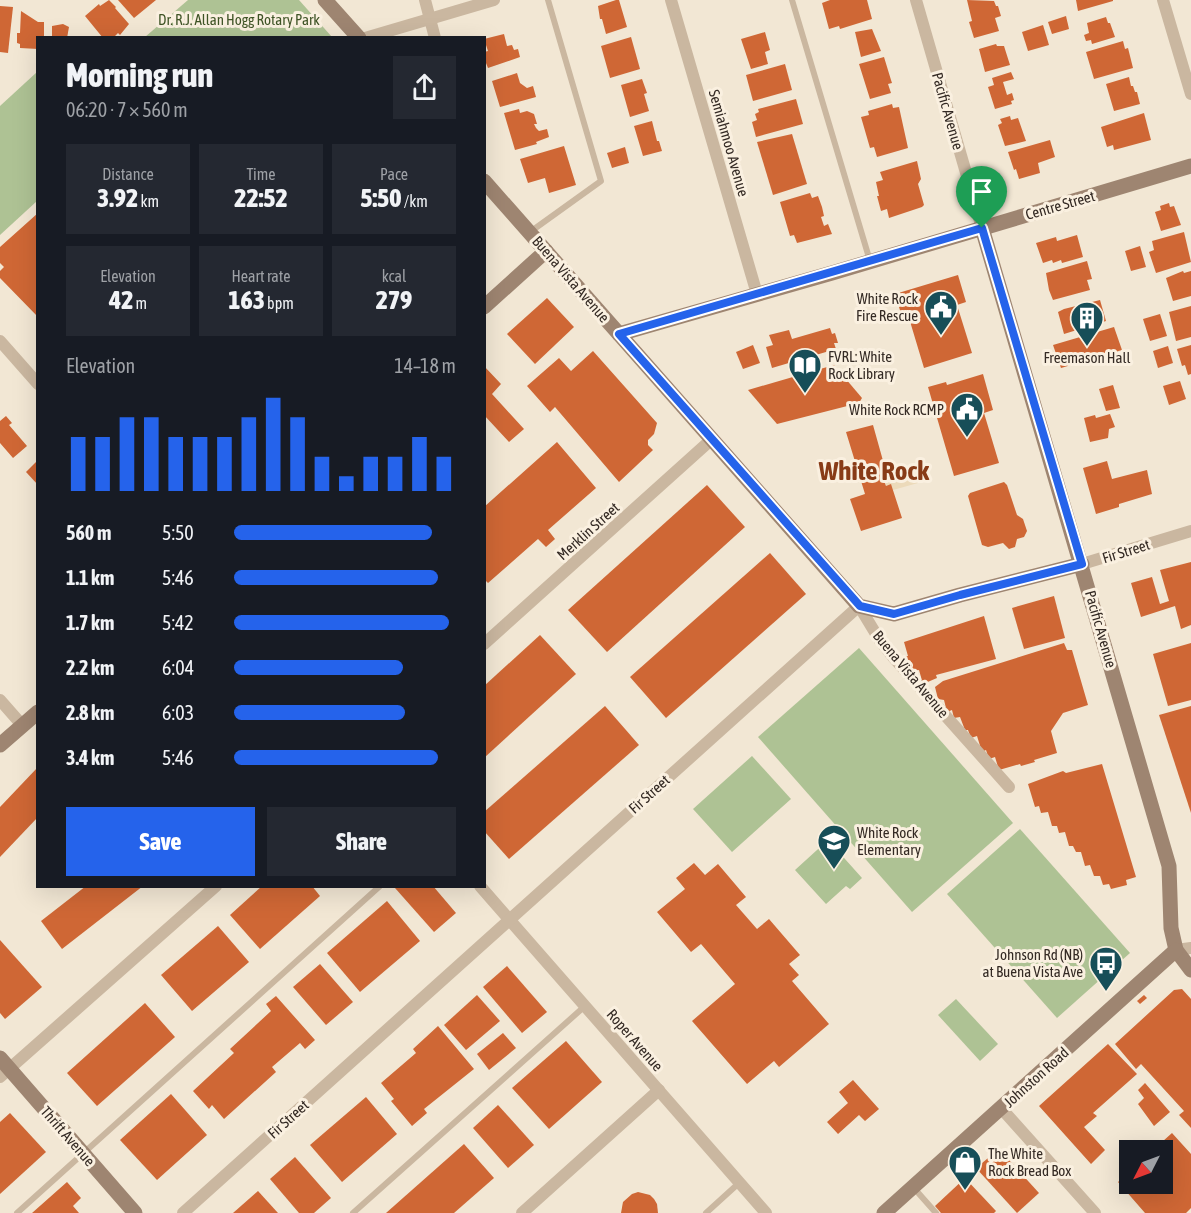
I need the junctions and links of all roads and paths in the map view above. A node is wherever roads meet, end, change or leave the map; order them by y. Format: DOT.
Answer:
graph roads {
  1 [pos="326,0"];
  2 [pos="425,0"];
  3 [pos="494,0"];
  4 [pos="548,0"];
  5 [pos="671,0"];
  6 [pos="792,0"];
  7 [pos="916,0"];
  8 [pos="1163,0"];
  9 [pos="430,19"];
  10 [pos="357,36"];
  11 [pos="372,36"];
  12 [pos="434,36"];
  13 [pos="1191,94"];
  14 [pos="1191,166"];
  15 [pos="486,183"];
  16 [pos="982,228"];
  17 [pos="530,232"];
  18 [pos="546,251"];
  19 [pos="870,261"];
  20 [pos="757,294"];
  21 [pos="486,304"];
  22 [pos="619,334"];
  23 [pos="0,341"];
  24 [pos="36,382"];
  25 [pos="712,439"];
  26 [pos="1191,531"];
  27 [pos="1082,564"];
  28 [pos="860,606"];
  29 [pos="486,642"];
  30 [pos="0,700"];
  31 [pos="36,713"];
  32 [pos="22,725"];
  33 [pos="0,745"];
  34 [pos="1009,787"];
  35 [pos="214,888"];
  36 [pos="378,888"];
  37 [pos="482,888"];
  38 [pos="509,920"];
  39 [pos="1183,949"];
  40 [pos="1191,970"];
  41 [pos="585,1006"];
  42 [pos="3,1068"];
  43 [pos="659,1090"];
  44 [pos="1001,1108"];
  45 [pos="83,1154"];
  46 [pos="740,1183"];
  47 [pos="913,1186"];
  48 [pos="17,1213"];
  49 [pos="135,1213"];
  50 [pos="183,1213"];
  51 [pos="352,1213"];
  52 [pos="522,1213"];
  53 [pos="706,1213"];
  54 [pos="766,1213"];
  55 [pos="884,1213"];
  56 [pos="936,1213"];
  57 [pos="1095,1213"];
  1 -- 10 [label="street"];
  2 -- 9 [label="street"];
  3 -- 9 [label="street"];
  4 -- 17 [label="lane"];
  5 -- 20 [label="street, Semiahmoo Avenue"];
  6 -- 19 [label="lane"];
  7 -- 16 [label="street, Pacific Avenue"];
  8 -- 13 [label="street"];
  9 -- 11 [label="street"];
  9 -- 12 [label="street"];
  14 -- 16 [label="street, Centre Street"];
  15 -- 17 [label="street, Buena Vista Avenue"];
  16 -- 19 [label="street, Centre Street"];
  16 -- 27 [label="street, Pacific Avenue"];
  17 -- 18 [label="street, Buena Vista Avenue"];
  18 -- 21 [label="street"];
  18 -- 22 [label="street, Buena Vista Avenue"];
  19 -- 20 [label="street, Centre Street"];
  20 -- 22 [label="street, Centre Street"];
  22 -- 25 [label="street, Buena Vista Avenue"];
  23 -- 24 [label="street"];
  25 -- 28 [label="street, Buena Vista Avenue"];
  25 -- 29 [label="street, Merklin Street"];
  26 -- 27 [label="street, Fir Street"];
  27 -- 28 [label="street, Fir Street"];
  27 -- 39 [label="street, Pacific Avenue"];
  28 -- 34 [label="street, Buena Vista Avenue"];
  28 -- 38 [label="street, Fir Street"];
  30 -- 32 [label="street"];
  31 -- 32 [label="street"];
  32 -- 33 [label="street"];
  35 -- 42 [label="street"];
  36 -- 45 [label="lane"];
  37 -- 38 [label="street, Roper Avenue"];
  38 -- 41 [label="street, Roper Avenue"];
  38 -- 50 [label="street, Fir Street"];
  39 -- 40 [label="street"];
  39 -- 44 [label="street, Johnston Road"];
  41 -- 43 [label="street, Roper Avenue"];
  41 -- 51 [label="lane"];
  42 -- 45 [label="street, Thrift Avenue"];
  43 -- 46 [label="street, Roper Avenue"];
  43 -- 52 [label="street"];
  44 -- 47 [label="street, Johnston Road"];
  44 -- 57 [label="street"];
  45 -- 48 [label="lane"];
  45 -- 49 [label="street, Thrift Avenue"];
  46 -- 53 [label="lane"];
  46 -- 54 [label="street, Roper Avenue"];
  47 -- 55 [label="street, Johnston Road"];
  47 -- 56 [label="lane"];
}
